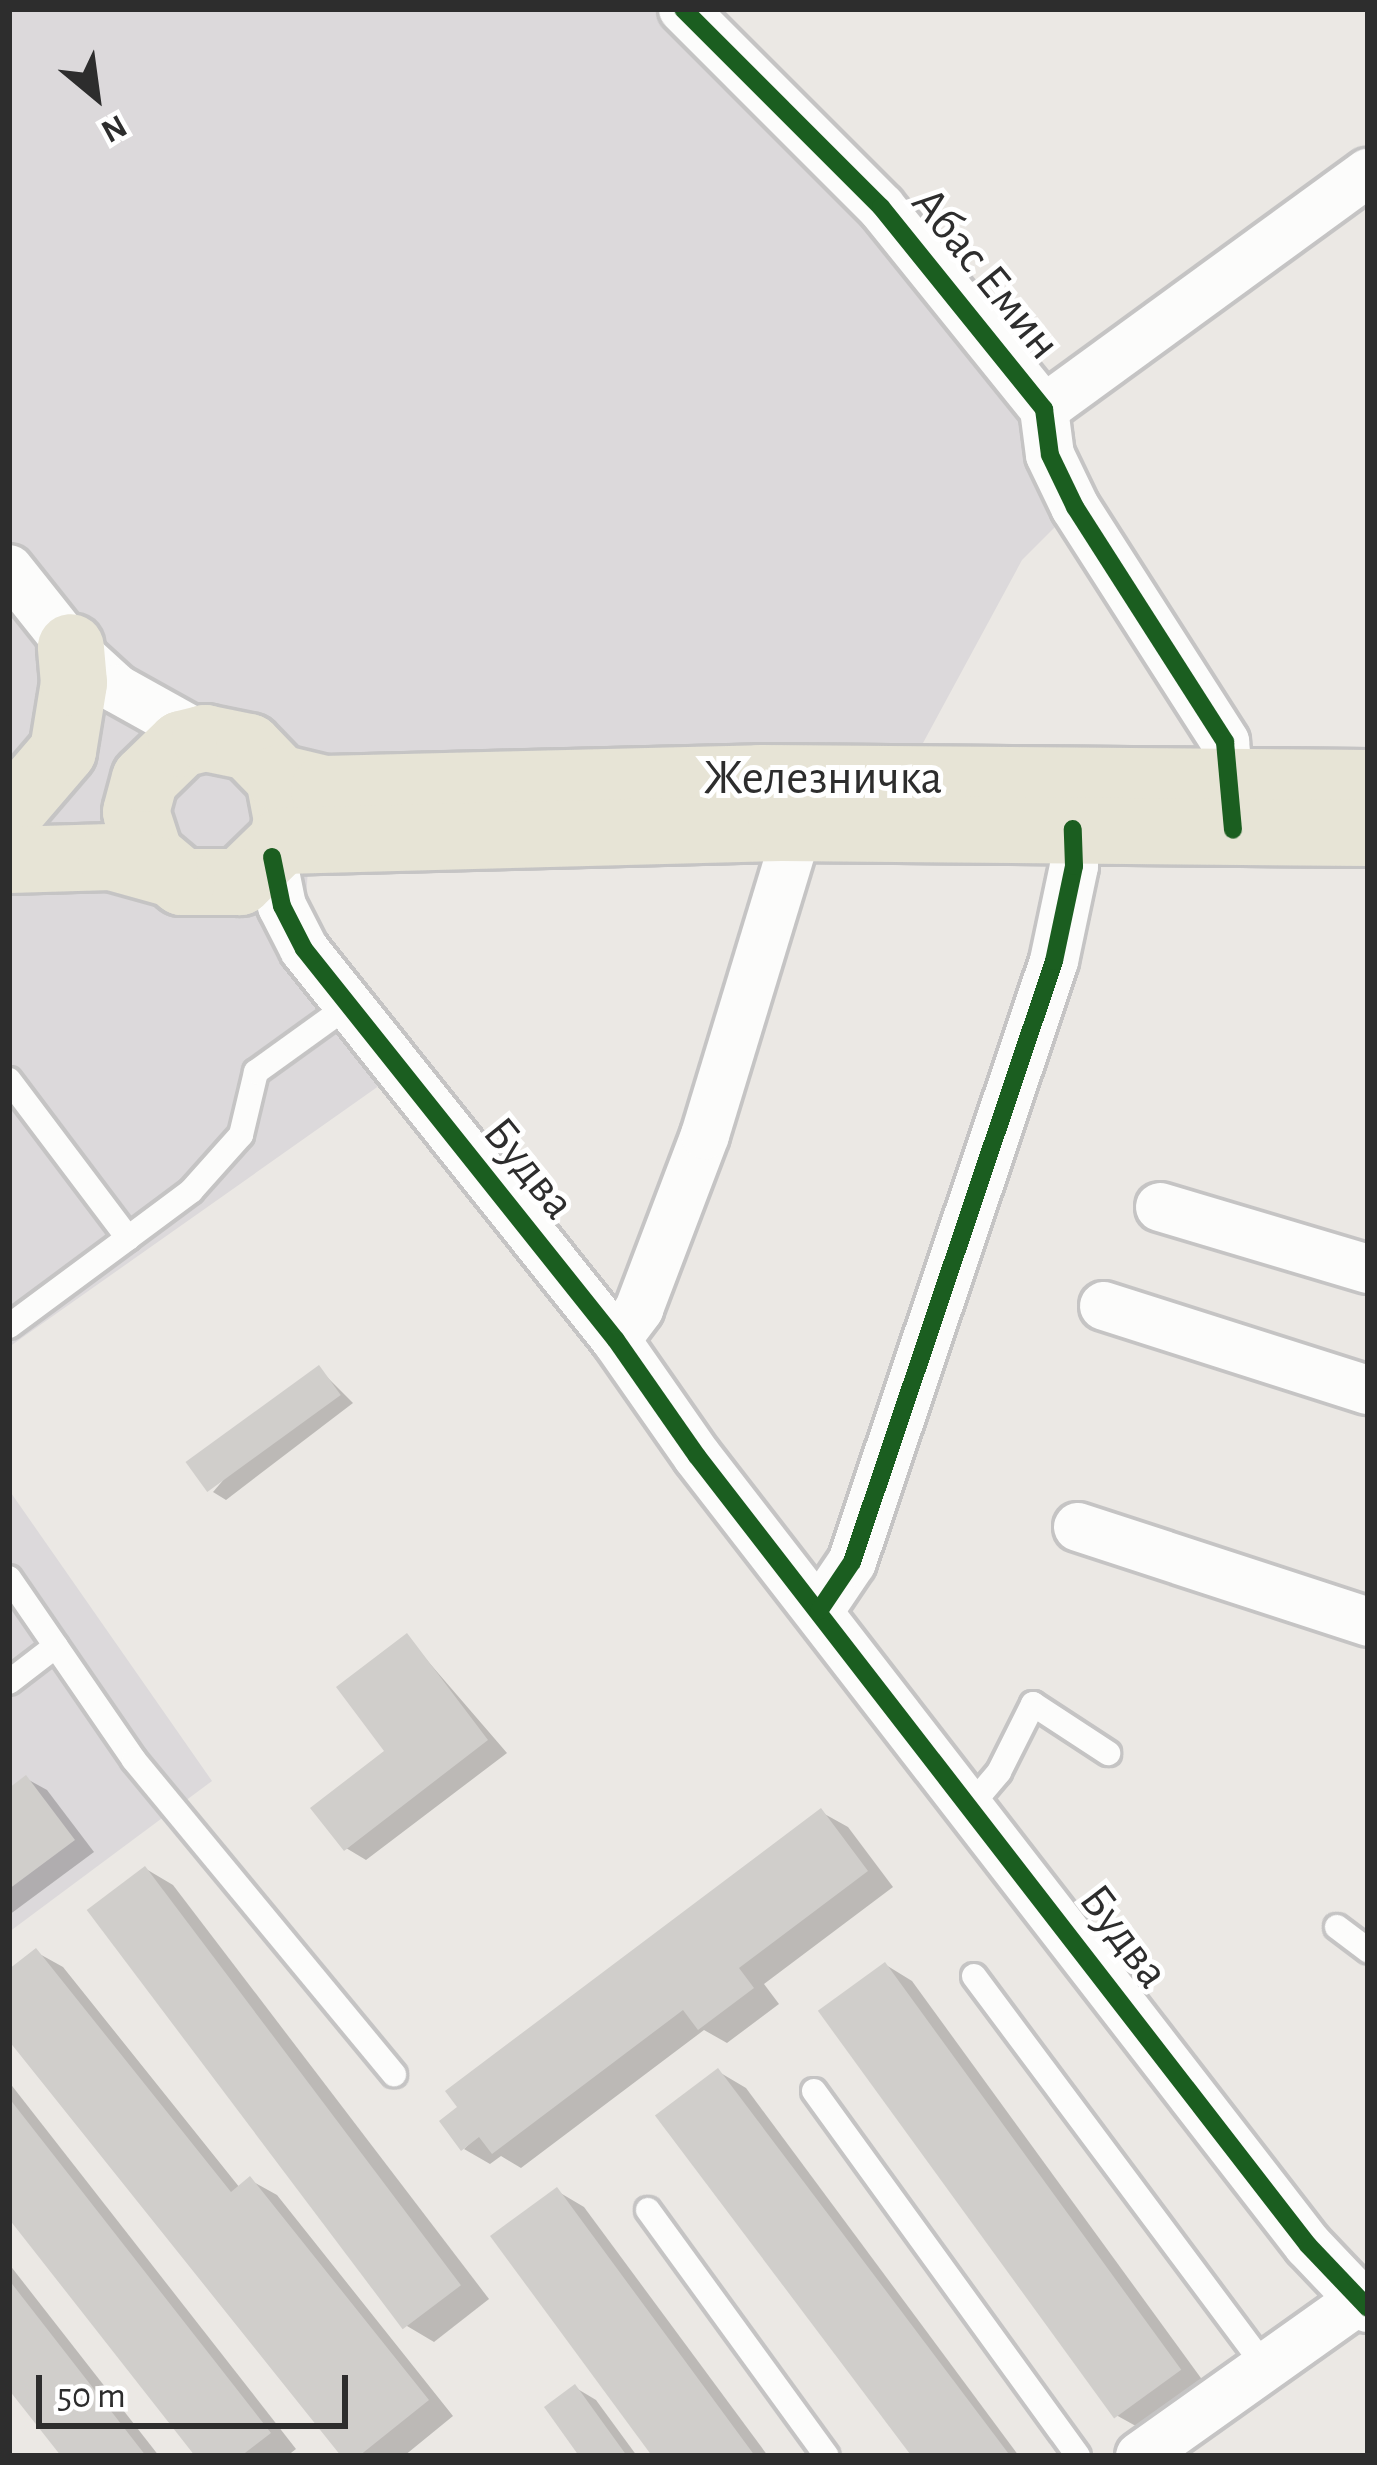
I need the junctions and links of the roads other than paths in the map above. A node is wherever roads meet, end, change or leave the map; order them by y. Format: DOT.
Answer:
graph roads {
  1 [pos="683,9"];
  2 [pos="1368,173"];
  3 [pos="1044,409"];
  4 [pos="9,569"];
  5 [pos="70,647"];
  6 [pos="205,738"];
  7 [pos="1368,783"];
  8 [pos="143,785"];
  9 [pos="1232,806"];
  10 [pos="9,817"];
  11 [pos="277,825"];
  12 [pos="798,828"];
  13 [pos="1073,830"];
  14 [pos="1368,833"];
  15 [pos="9,860"];
  16 [pos="183,879"];
  17 [pos="304,949"];
  18 [pos="349,1005"];
  19 [pos="9,1080"];
  20 [pos="1160,1207"];
  21 [pos="128,1238"];
  22 [pos="1368,1269"];
  23 [pos="1104,1306"];
  24 [pos="9,1326"];
  25 [pos="616,1340"];
  26 [pos="1368,1390"];
  27 [pos="1078,1527"];
  28 [pos="9,1578"];
  29 [pos="819,1611"];
  30 [pos="1368,1622"];
  31 [pos="56,1646"];
  32 [pos="9,1682"];
  33 [pos="1108,1753"];
  34 [pos="972,1804"];
  35 [pos="1337,1927"];
  36 [pos="1368,1950"];
  37 [pos="974,1976"];
  38 [pos="394,2074"];
  39 [pos="814,2091"];
  40 [pos="648,2210"];
  41 [pos="1366,2301"];
  42 [pos="1265,2368"];
  43 [pos="827,2456"];
  44 [pos="1078,2456"];
  45 [pos="1140,2456"];
  1 -- 3 [label="street, Абас Емин"];
  2 -- 3 [label="street"];
  3 -- 9 [label="street, Абас Емин"];
  4 -- 5 [label="street"];
  5 -- 6 [label="street"];
  5 -- 8 [label="street"];
  5 -- 10 [label="main road"];
  6 -- 8 [label="main road"];
  6 -- 11 [label="main road, Железничка"];
  7 -- 9 [label="main road, Железничка"];
  8 -- 10 [label="main road"];
  8 -- 16 [label="main road"];
  9 -- 11 [label="main road, Железничка"];
  9 -- 13 [label="main road, Железничка"];
  9 -- 14 [label="main road, Железничка"];
  11 -- 12 [label="main road, Железничка"];
  11 -- 16 [label="main road, Железничка"];
  11 -- 17 [label="street"];
  12 -- 13 [label="main road, Железничка"];
  12 -- 25 [label="street"];
  13 -- 29 [label="street"];
  15 -- 16 [label="main road"];
  16 -- 17 [label="street"];
  17 -- 18 [label="street, Будва"];
  18 -- 21 [label="lane"];
  18 -- 25 [label="street, Будва"];
  19 -- 21 [label="lane"];
  20 -- 22 [label="street"];
  21 -- 24 [label="lane"];
  23 -- 26 [label="street"];
  25 -- 29 [label="street, Будва"];
  27 -- 30 [label="street"];
  28 -- 31 [label="lane"];
  29 -- 34 [label="street, Будва"];
  31 -- 32 [label="lane"];
  31 -- 38 [label="lane"];
  33 -- 34 [label="lane"];
  34 -- 41 [label="street, Будва"];
  35 -- 36 [label="lane"];
  37 -- 42 [label="lane"];
  39 -- 44 [label="lane"];
  40 -- 43 [label="lane"];
  41 -- 42 [label="street, Будва"];
  42 -- 45 [label="street, Будва"];
}
